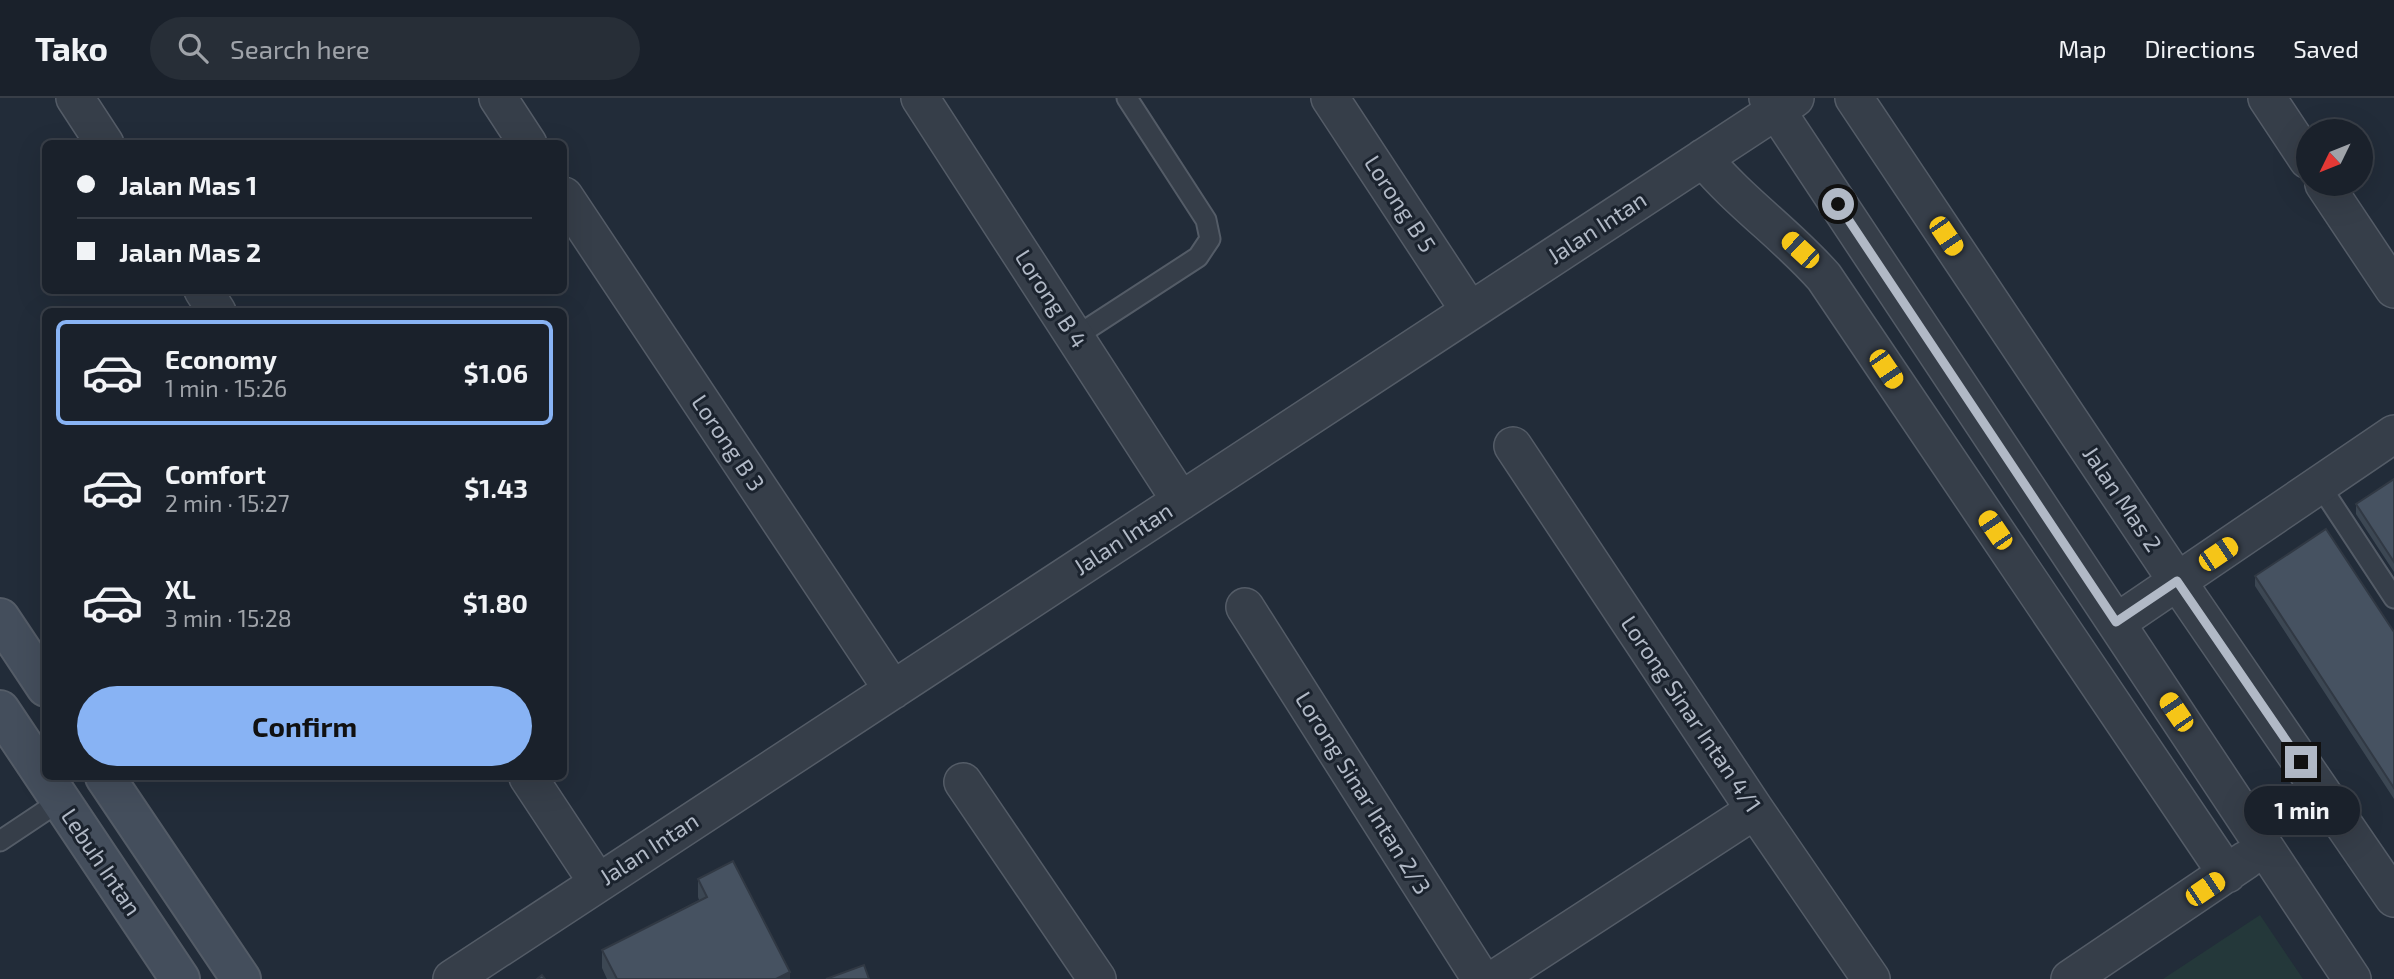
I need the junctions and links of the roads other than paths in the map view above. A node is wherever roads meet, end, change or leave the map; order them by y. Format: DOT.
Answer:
graph roads {
  1 [pos="75,98"];
  2 [pos="498,98"];
  3 [pos="920,98"];
  4 [pos="1127,98"];
  5 [pos="1330,98"];
  6 [pos="1854,98"];
  7 [pos="2267,98"];
  8 [pos="1780,102"];
  9 [pos="102,140"];
  10 [pos="525,140"];
  11 [pos="2296,142"];
  12 [pos="1703,158"];
  13 [pos="2332,196"];
  14 [pos="567,201"];
  15 [pos="2394,289"];
  16 [pos="1470,311"];
  17 [pos="1075,337"];
  18 [pos="2394,434"];
  19 [pos="1513,446"];
  20 [pos="2319,484"];
  21 [pos="1181,501"];
  22 [pos="2177,581"];
  23 [pos="2394,598"];
  24 [pos="1245,607"];
  25 [pos="0,618"];
  26 [pos="2116,622"];
  27 [pos="42,681"];
  28 [pos="893,690"];
  29 [pos="0,710"];
  30 [pos="42,774"];
  31 [pos="46,780"];
  32 [pos="107,780"];
  33 [pos="530,780"];
  34 [pos="962,782"];
  35 [pos="60,801"];
  36 [pos="1755,810"];
  37 [pos="0,841"];
  38 [pos="2265,847"];
  39 [pos="2227,874"];
  40 [pos="598,883"];
  41 [pos="2394,898"];
  42 [pos="180,979"];
  43 [pos="241,979"];
  44 [pos="452,979"];
  45 [pos="1097,979"];
  46 [pos="1480,979"];
  47 [pos="1495,979"];
  48 [pos="1871,979"];
  49 [pos="2070,979"];
  50 [pos="2352,979"];
  1 -- 9 [label="street"];
  2 -- 10 [label="street"];
  3 -- 17 [label="street, Lorong B 4"];
  4 -- 17 [label="lane"];
  5 -- 16 [label="street, Lorong B 5"];
  6 -- 22 [label="street, Jalan Mas 2"];
  7 -- 11 [label="street"];
  8 -- 12 [label="street, Jalan Intan"];
  8 -- 26 [label="street"];
  12 -- 16 [label="street, Jalan Intan"];
  12 -- 39 [label="street"];
  13 -- 15 [label="street"];
  14 -- 28 [label="street, Lorong B 3"];
  16 -- 21 [label="street, Jalan Intan"];
  17 -- 21 [label="street, Lorong B 4"];
  18 -- 20 [label="street"];
  19 -- 36 [label="street, Lorong Sinar Intan 4/1"];
  20 -- 22 [label="street"];
  20 -- 23 [label="lane"];
  21 -- 28 [label="street, Jalan Intan"];
  22 -- 26 [label="street"];
  22 -- 41 [label="street, Jalan Mas 2"];
  24 -- 46 [label="street, Lorong Sinar Intan 2/3"];
  25 -- 27 [label="main road"];
  26 -- 38 [label="street"];
  28 -- 40 [label="street, Jalan Intan"];
  29 -- 30 [label="main road, Lebuh Intan"];
  31 -- 35 [label="main road, Lebuh Intan"];
  32 -- 43 [label="main road"];
  33 -- 40 [label="street"];
  34 -- 45 [label="street"];
  35 -- 37 [label="lane"];
  35 -- 42 [label="main road, Lebuh Intan"];
  36 -- 47 [label="street"];
  36 -- 48 [label="street, Lorong Sinar Intan 4/1"];
  38 -- 39 [label="street"];
  38 -- 50 [label="street"];
  39 -- 49 [label="street"];
  40 -- 44 [label="street, Jalan Intan"];
}
